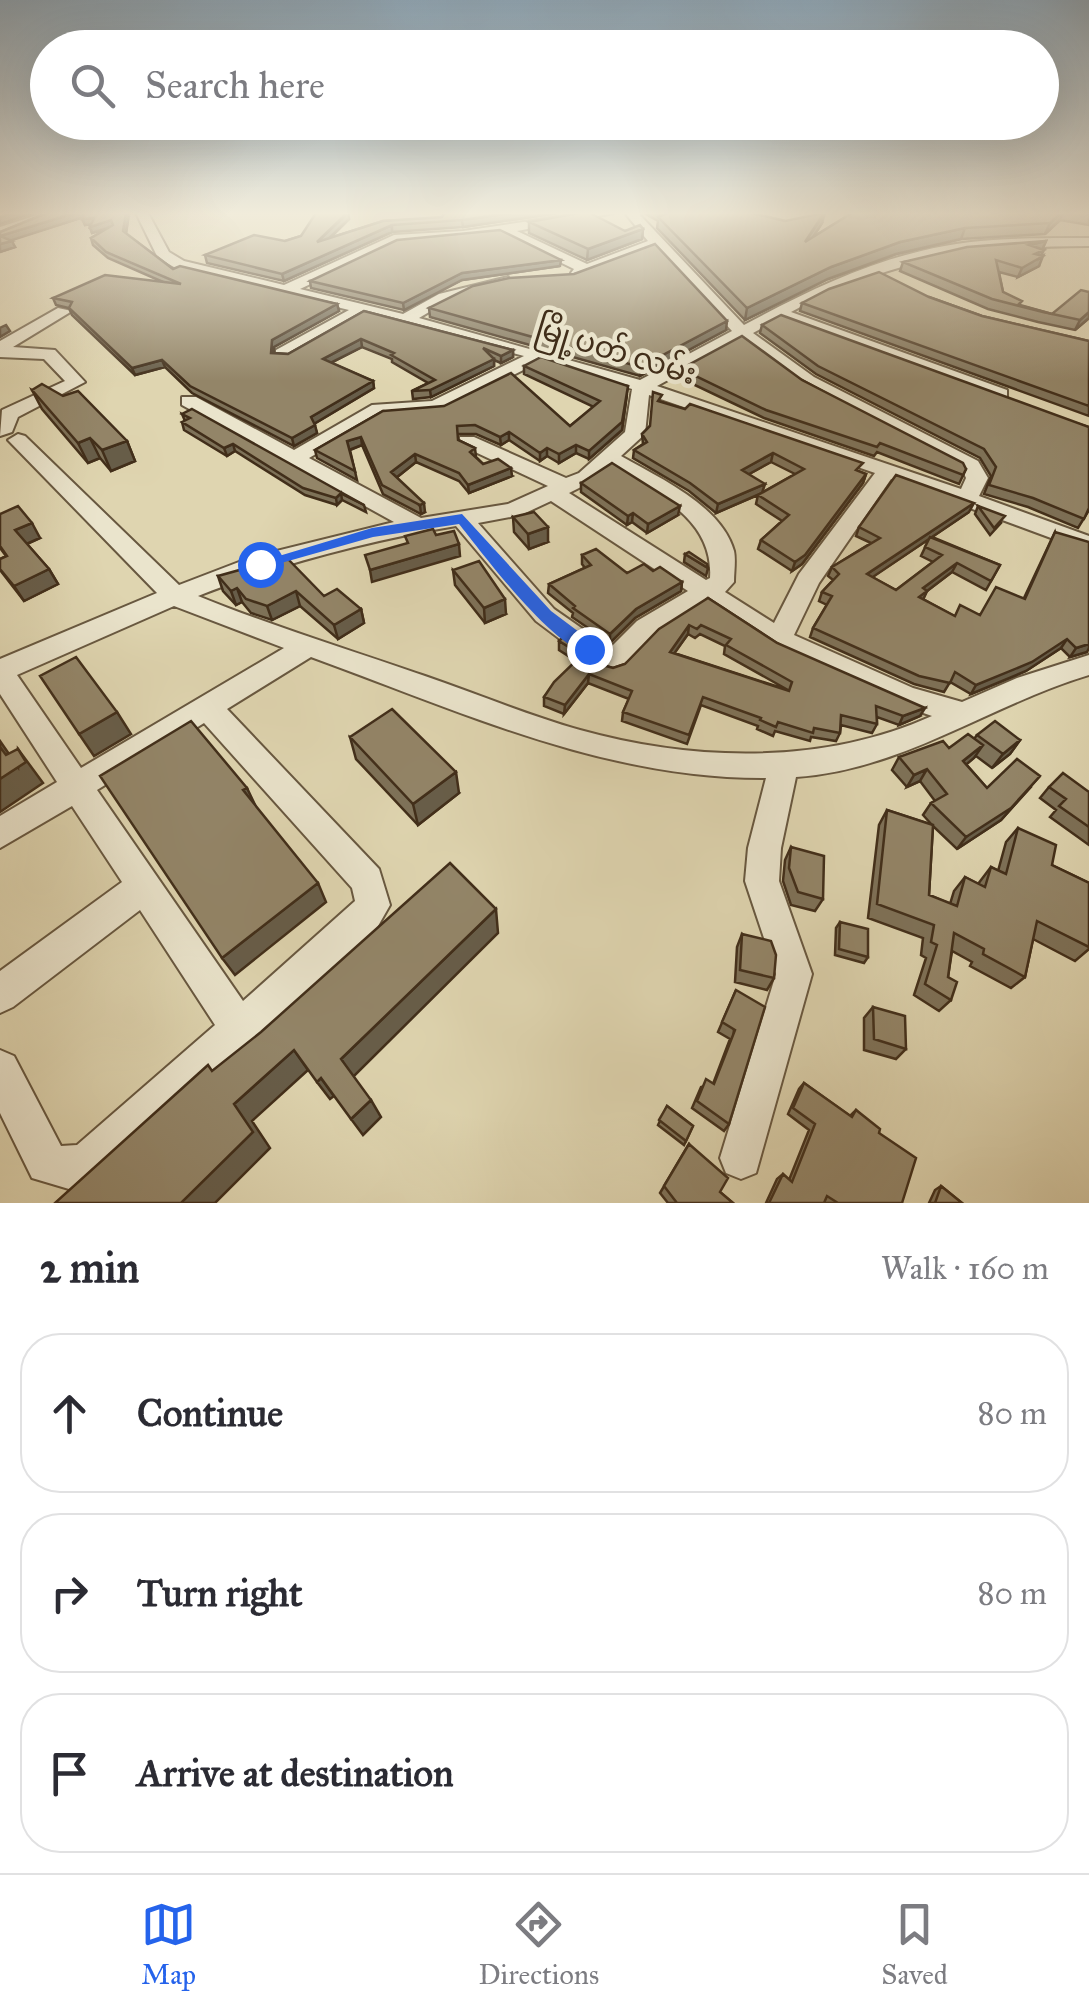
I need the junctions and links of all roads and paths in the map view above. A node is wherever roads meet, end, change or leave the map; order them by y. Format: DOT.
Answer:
graph roads {
  1 [pos="200,269"];
  2 [pos="330,269"];
  3 [pos="681,269"];
  4 [pos="901,269"];
  5 [pos="587,270"];
  6 [pos="561,277"];
  7 [pos="524,278"];
  8 [pos="284,291"];
  9 [pos="360,310"];
  10 [pos="64,311"];
  11 [pos="779,314"];
  12 [pos="402,321"];
  13 [pos="742,330"];
  14 [pos="0,350"];
  15 [pos="282,354"];
  16 [pos="540,355"];
  17 [pos="643,386"];
  18 [pos="189,401"];
  19 [pos="1020,402"];
  20 [pos="9,435"];
  21 [pos="467,441"];
  22 [pos="292,459"];
  23 [pos="611,459"];
  24 [pos="888,470"];
  25 [pos="561,490"];
  26 [pos="967,498"];
  27 [pos="462,519"];
  28 [pos="415,524"];
  29 [pos="1089,544"];
  30 [pos="707,594"];
  31 [pos="176,596"];
  32 [pos="779,639"];
  33 [pos="308,646"];
  34 [pos="1089,665"];
  35 [pos="0,671"];
  36 [pos="208,708"];
  37 [pos="962,714"];
  38 [pos="784,765"];
  39 [pos="76,787"];
  40 [pos="0,833"];
  41 [pos="144,887"];
  42 [pos="0,994"];
  43 [pos="240,1029"];
  44 [pos="0,1070"];
  45 [pos="741,1158"];
  1 -- 8 [label="street, မြို့ပတ် လမ်း"];
  2 -- 8 [label="street"];
  3 -- 13 [label="street"];
  4 -- 11 [label="street"];
  5 -- 6 [label="street"];
  7 -- 12 [label="street"];
  8 -- 9 [label="street, မြို့ပတ် လမ်း"];
  9 -- 12 [label="street, မြို့ပတ် လမ်း"];
  9 -- 15 [label="street"];
  10 -- 14 [label="street"];
  11 -- 13 [label="street"];
  11 -- 19 [label="street"];
  12 -- 16 [label="street, မြို့ပတ် လမ်း"];
  13 -- 17 [label="street"];
  13 -- 26 [label="street"];
  14 -- 20 [label="street"];
  16 -- 17 [label="street, မြို့ပတ် လမ်း"];
  16 -- 22 [label="street"];
  17 -- 23 [label="street"];
  17 -- 24 [label="street, မြို့ပတ် လမ်း"];
  18 -- 22 [label="street"];
  20 -- 31 [label="street"];
  21 -- 25 [label="street"];
  22 -- 28 [label="street"];
  23 -- 25 [label="street"];
  23 -- 30 [label="street"];
  24 -- 26 [label="street, မြို့ပတ် လမ်း"];
  24 -- 32 [label="street"];
  25 -- 27 [label="street"];
  25 -- 30 [label="street"];
  26 -- 29 [label="street, မြို့ပတ် လမ်း"];
  27 -- 28 [label="street"];
  27 -- 30 [label="street"];
  28 -- 31 [label="street"];
  30 -- 32 [label="street"];
  31 -- 33 [label="street"];
  31 -- 35 [label="street"];
  32 -- 37 [label="street"];
  33 -- 36 [label="street"];
  33 -- 38 [label="street"];
  34 -- 37 [label="street"];
  35 -- 39 [label="street"];
  36 -- 39 [label="street"];
  36 -- 43 [label="street"];
  37 -- 38 [label="street"];
  38 -- 45 [label="street"];
  39 -- 40 [label="street"];
  39 -- 41 [label="street"];
  41 -- 42 [label="street"];
  41 -- 43 [label="street"];
  43 -- 44 [label="street"];
}
